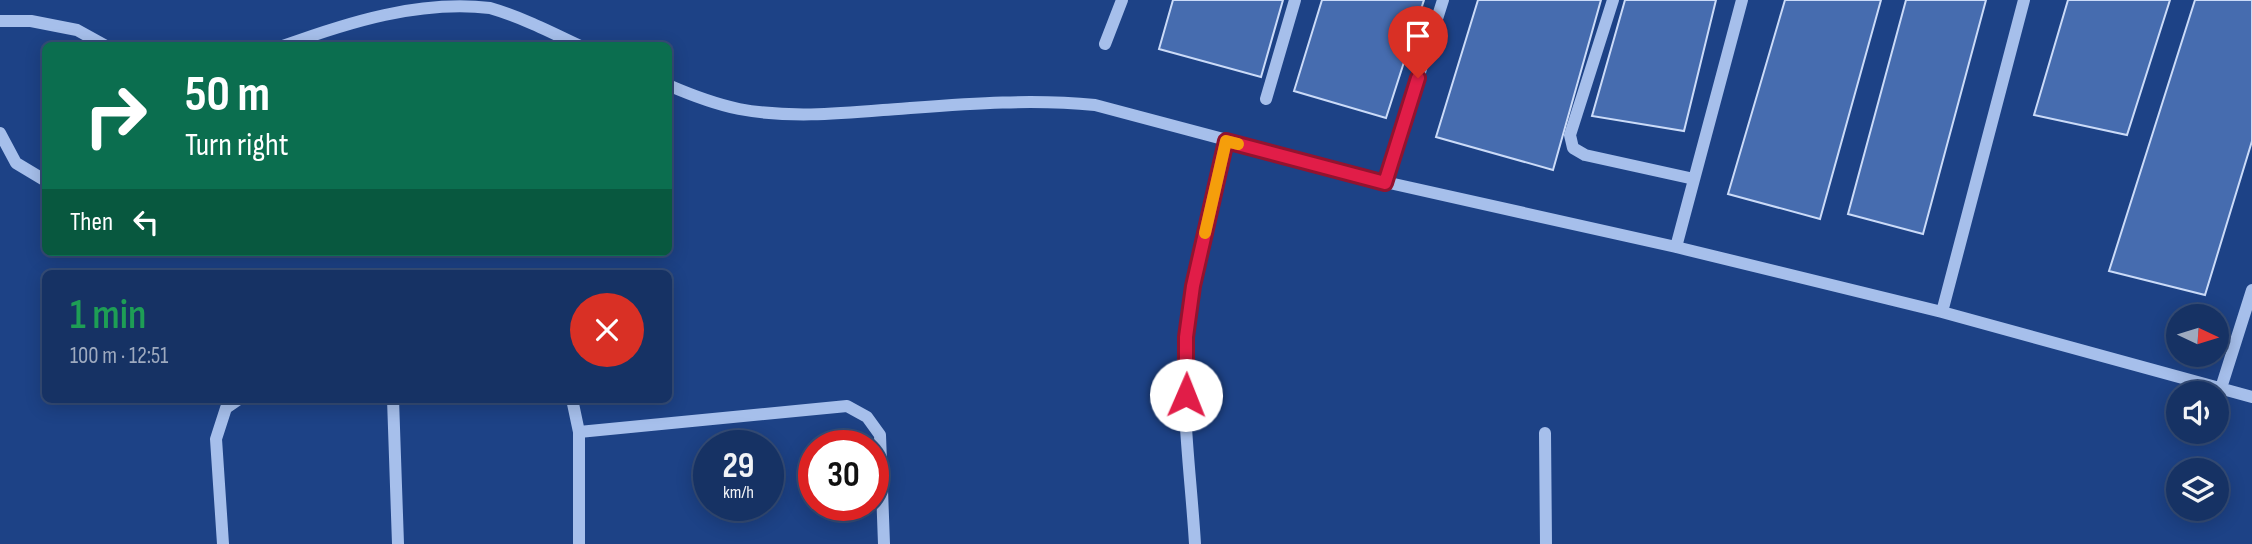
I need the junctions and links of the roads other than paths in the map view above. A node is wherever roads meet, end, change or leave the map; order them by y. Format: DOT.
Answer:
graph roads {
  1 [pos="1122,0"];
  2 [pos="1295,0"];
  3 [pos="1443,0"];
  4 [pos="1613,0"];
  5 [pos="1742,0"];
  6 [pos="2024,0"];
  7 [pos="0,21"];
  8 [pos="99,42"];
  9 [pos="293,42"];
  10 [pos="571,42"];
  11 [pos="1105,44"];
  12 [pos="672,88"];
  13 [pos="1265,99"];
  14 [pos="0,133"];
  15 [pos="1226,141"];
  16 [pos="42,179"];
  17 [pos="1694,179"];
  18 [pos="1385,183"];
  19 [pos="1676,247"];
  20 [pos="2252,290"];
  21 [pos="1942,312"];
  22 [pos="2248,314"];
  23 [pos="2195,381"];
  24 [pos="2224,381"];
  25 [pos="2229,390"];
  26 [pos="2252,397"];
  27 [pos="233,403"];
  28 [pos="393,403"];
  29 [pos="573,403"];
  30 [pos="579,432"];
  31 [pos="1545,433"];
  32 [pos="223,544"];
  33 [pos="398,544"];
  34 [pos="579,544"];
  35 [pos="884,544"];
  36 [pos="1195,544"];
  37 [pos="1546,544"];
  1 -- 11 [label="street"];
  2 -- 13 [label="street"];
  3 -- 18 [label="street"];
  4 -- 17 [label="street"];
  5 -- 17 [label="street"];
  6 -- 21 [label="street"];
  7 -- 8 [label="street"];
  9 -- 10 [label="street"];
  12 -- 15 [label="street"];
  14 -- 16 [label="street"];
  15 -- 18 [label="street"];
  15 -- 36 [label="street"];
  17 -- 19 [label="street"];
  18 -- 19 [label="street"];
  19 -- 21 [label="street"];
  20 -- 22 [label="street"];
  21 -- 23 [label="street"];
  22 -- 24 [label="street"];
  25 -- 26 [label="street"];
  27 -- 32 [label="street"];
  28 -- 33 [label="street"];
  29 -- 30 [label="street"];
  30 -- 34 [label="street"];
  30 -- 35 [label="street"];
  31 -- 37 [label="street"];
}
